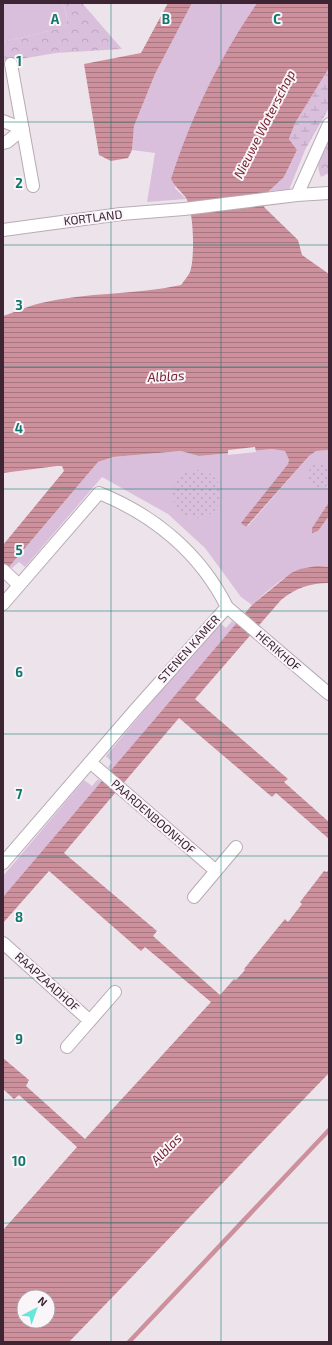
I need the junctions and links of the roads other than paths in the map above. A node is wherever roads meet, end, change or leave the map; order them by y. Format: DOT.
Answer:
graph roads {
  1 [pos="11,64"];
  2 [pos="3,122"];
  3 [pos="329,124"];
  4 [pos="23,129"];
  5 [pos="3,143"];
  6 [pos="33,186"];
  7 [pos="329,193"];
  8 [pos="297,195"];
  9 [pos="3,230"];
  10 [pos="3,570"];
  11 [pos="16,582"];
  12 [pos="3,604"];
  13 [pos="227,607"];
  14 [pos="329,694"];
  15 [pos="90,762"];
  16 [pos="236,847"];
  17 [pos="3,863"];
  18 [pos="216,871"];
  19 [pos="194,897"];
  20 [pos="3,943"];
  21 [pos="115,992"];
  22 [pos="90,1021"];
  23 [pos="67,1047"];
  1 -- 4 [label="street"];
  2 -- 4 [label="street"];
  3 -- 8 [label="street"];
  4 -- 5 [label="street"];
  4 -- 6 [label="street"];
  7 -- 8 [label="street"];
  8 -- 9 [label="street, KORTLAND"];
  10 -- 11 [label="street"];
  11 -- 12 [label="street, STENEN KAMER"];
  11 -- 13 [label="street, STENEN KAMER"];
  13 -- 14 [label="street, HERIKHOF"];
  13 -- 15 [label="street, STENEN KAMER"];
  15 -- 17 [label="street, STENEN KAMER"];
  15 -- 18 [label="street, PAARDENBOONHOF"];
  16 -- 18 [label="street"];
  18 -- 19 [label="street"];
  20 -- 22 [label="street, RAAPZAADHOF"];
  21 -- 22 [label="street, RAAPZAADHOF"];
  22 -- 23 [label="street, RAAPZAADHOF"];
}
